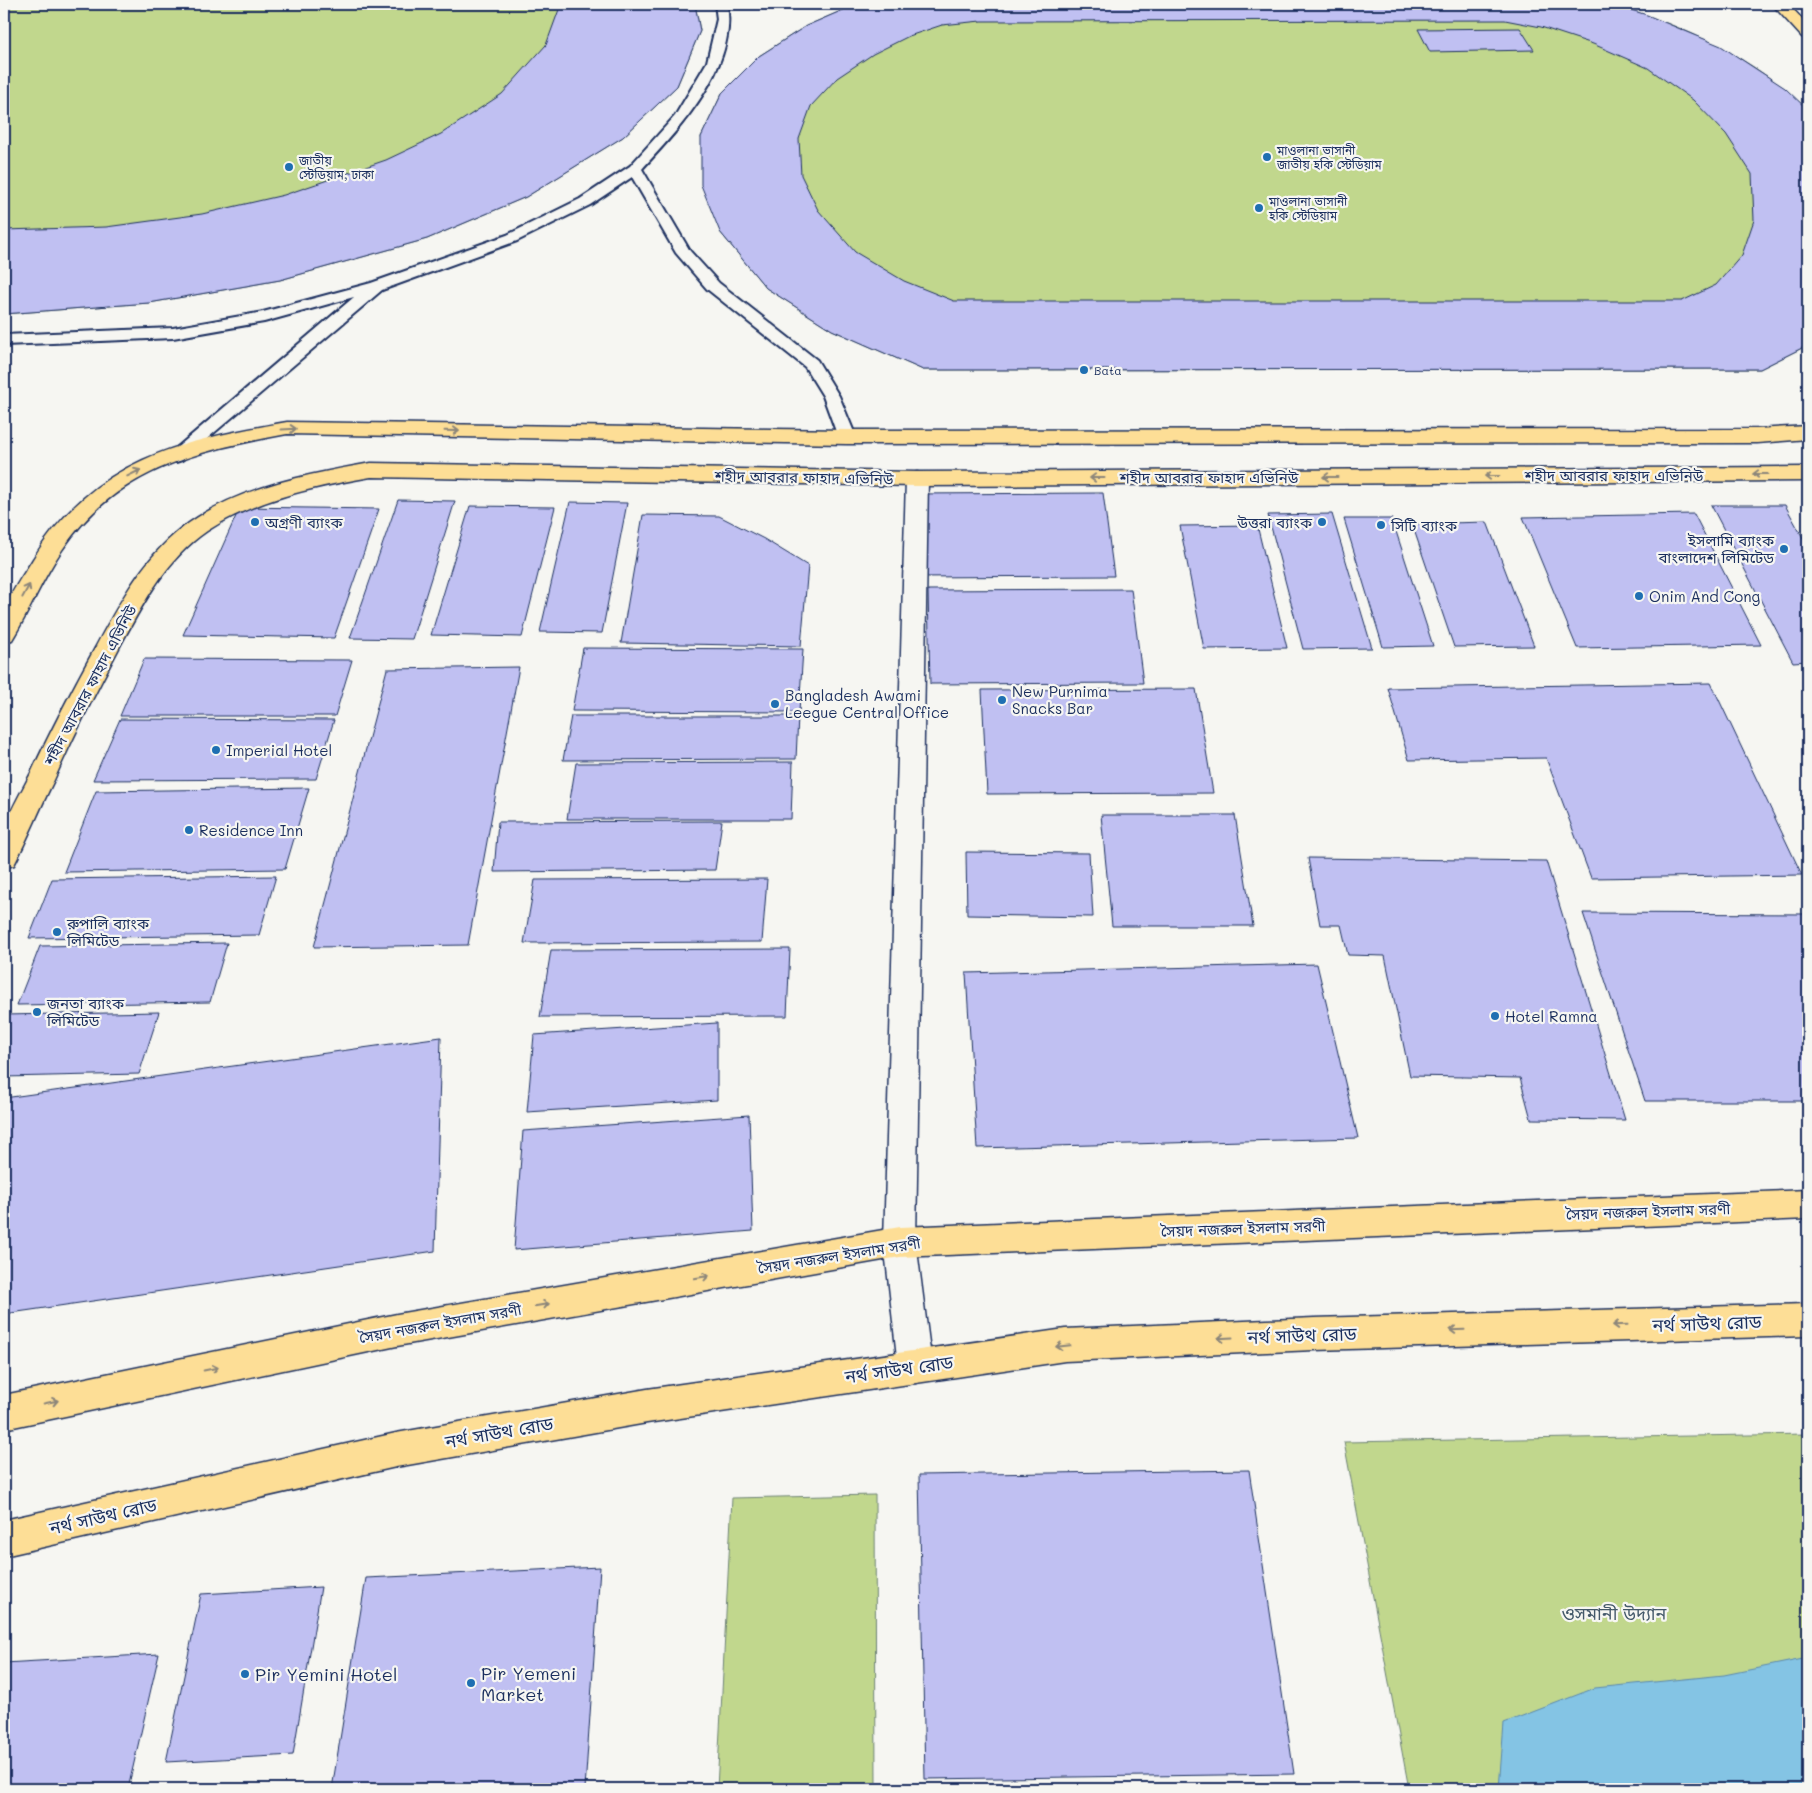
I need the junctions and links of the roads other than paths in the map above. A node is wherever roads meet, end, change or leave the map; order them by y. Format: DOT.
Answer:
graph roads {
  1 [pos="721,4"];
  2 [pos="1780,4"];
  3 [pos="1808,34"];
  4 [pos="635,170"];
  5 [pos="376,287"];
  6 [pos="4,340"];
  7 [pos="1808,432"];
  8 [pos="847,437"];
  9 [pos="176,456"];
  10 [pos="1808,474"];
  11 [pos="917,479"];
  12 [pos="4,634"];
  13 [pos="4,858"];
  14 [pos="1808,1204"];
  15 [pos="900,1242"];
  16 [pos="1808,1320"];
  17 [pos="915,1366"];
  18 [pos="4,1412"];
  19 [pos="4,1538"];
  1 -- 4 [label="lane"];
  2 -- 3 [label="main road"];
  4 -- 5 [label="lane"];
  4 -- 8 [label="lane"];
  5 -- 6 [label="lane"];
  5 -- 9 [label="lane"];
  7 -- 8 [label="main road"];
  9 -- 8 [label="main road, one-way"];
  12 -- 9 [label="main road, one-way"];
  10 -- 11 [label="main road, শহীদ আবরার ফাহাদ এভিনিউ, one-way"];
  11 -- 13 [label="main road, শহীদ আবরার ফাহাদ এভিনিউ"];
  11 -- 15 [label="street"];
  14 -- 15 [label="main road, সৈয়দ নজরুল ইসলাম সরণী"];
  15 -- 17 [label="street"];
  18 -- 15 [label="main road, সৈয়দ নজরুল ইসলাম সরণী, one-way"];
  16 -- 17 [label="main road, নর্থ সাউথ রোড, one-way"];
  17 -- 19 [label="main road, নর্থ সাউথ রোড"];
}
